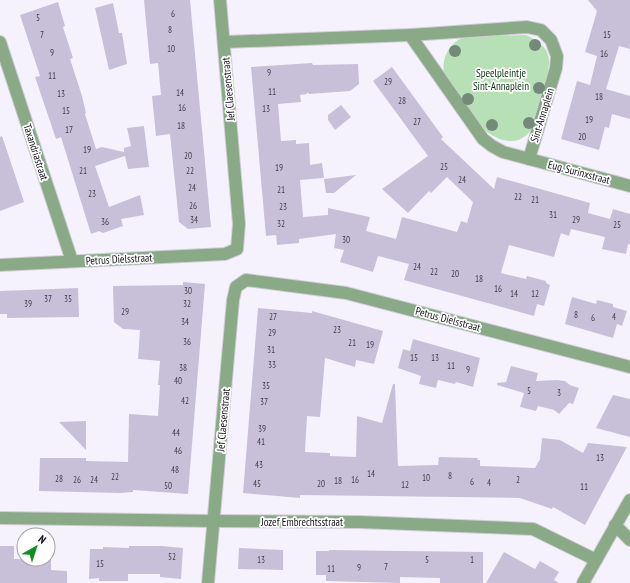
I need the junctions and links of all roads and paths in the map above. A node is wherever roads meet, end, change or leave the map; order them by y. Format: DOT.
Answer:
graph roads {
  1 [pos="220,0"];
  2 [pos="410,35"];
  3 [pos="0,42"];
  4 [pos="225,42"];
  5 [pos="529,159"];
  6 [pos="630,186"];
  7 [pos="237,249"];
  8 [pos="72,261"];
  9 [pos="0,265"];
  10 [pos="263,282"];
  11 [pos="630,368"];
  12 [pos="630,500"];
  13 [pos="0,518"];
  14 [pos="214,521"];
  15 [pos="615,525"];
  16 [pos="630,540"];
  17 [pos="596,560"];
  18 [pos="208,583"];
  19 [pos="583,583"];
  1 -- 4 [label="street, Jef Claesenstraat"];
  2 -- 4 [label="street, Sint-Annaplein"];
  2 -- 5 [label="street"];
  2 -- 5 [label="street, Sint-Annaplein"];
  3 -- 8 [label="street, Taxandriastraat"];
  4 -- 7 [label="street, Jef Claesenstraat"];
  5 -- 6 [label="street, Eug. Surinxstraat"];
  7 -- 8 [label="street, Petrus Dielsstraat"];
  8 -- 9 [label="street, Petrus Dielsstraat"];
  10 -- 11 [label="street, Petrus Dielsstraat"];
  10 -- 14 [label="street, Jef Claesenstraat"];
  12 -- 15 [label="street"];
  13 -- 14 [label="street, Jozef Embrechtsstraat"];
  14 -- 17 [label="street, Jozef Embrechtsstraat"];
  14 -- 18 [label="street, Jef Claesenstraat"];
  15 -- 16 [label="street"];
  15 -- 17 [label="street"];
  17 -- 19 [label="street"];
}
